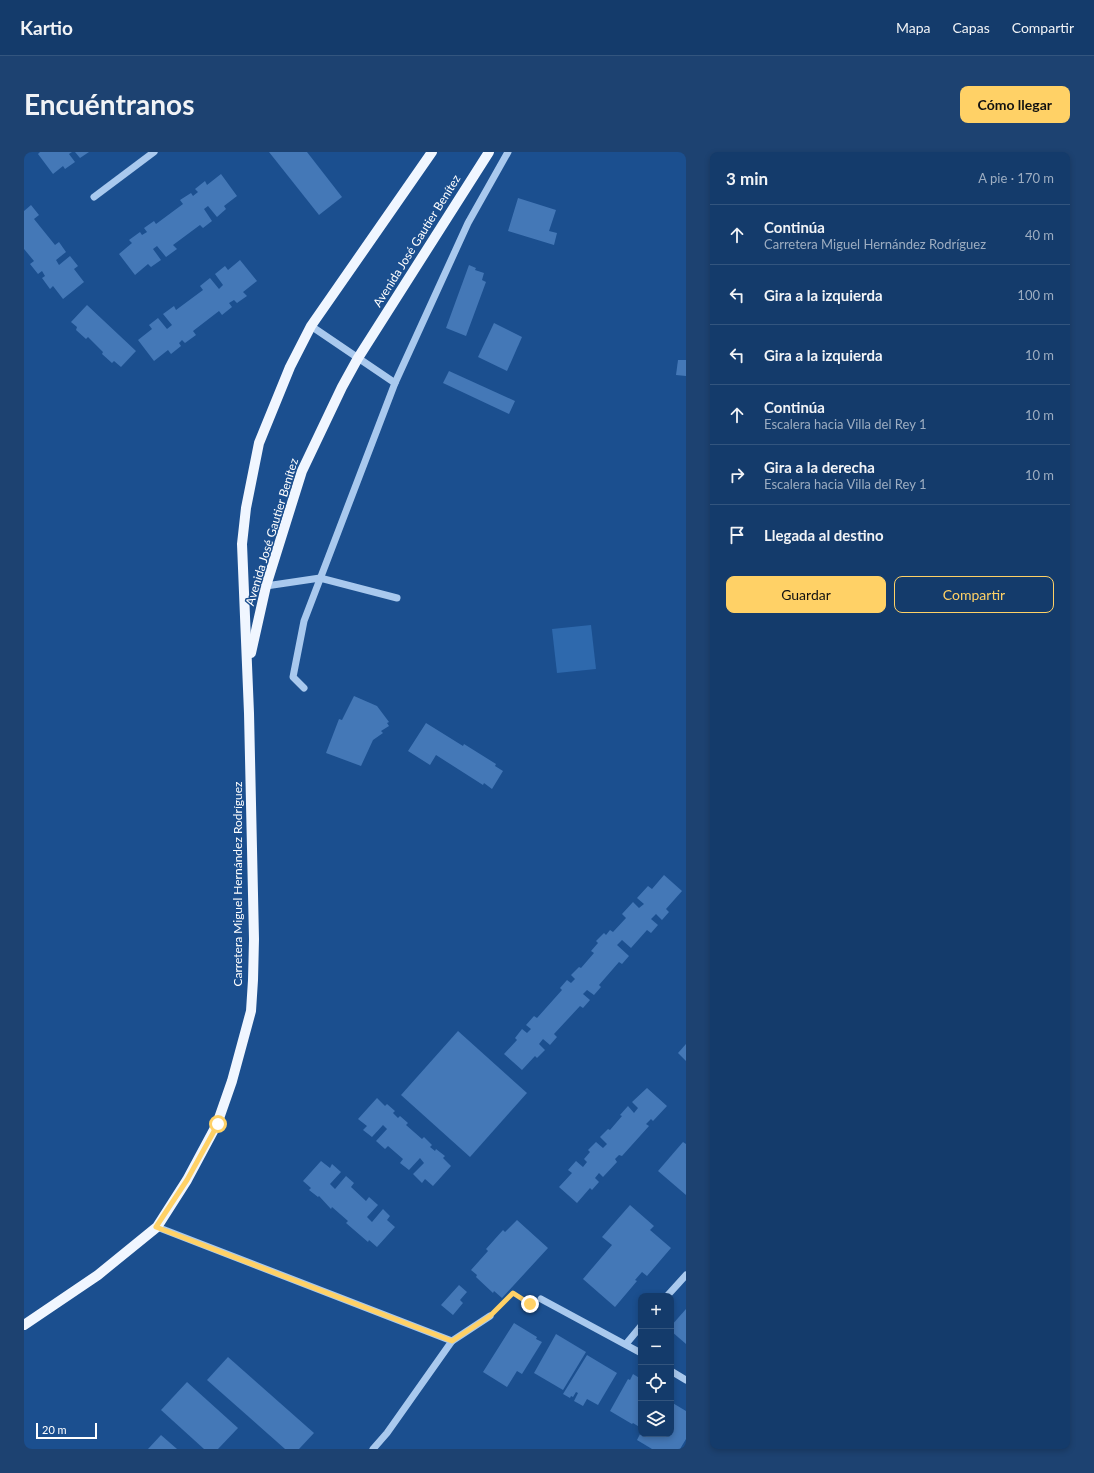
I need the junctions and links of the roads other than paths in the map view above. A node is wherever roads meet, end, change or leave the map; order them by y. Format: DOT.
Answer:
graph roads {
  1 [pos="154,152"];
  2 [pos="432,152"];
  3 [pos="489,152"];
  4 [pos="508,152"];
  5 [pos="94,197"];
  6 [pos="311,326"];
  7 [pos="358,358"];
  8 [pos="395,383"];
  9 [pos="320,578"];
  10 [pos="266,586"];
  11 [pos="397,598"];
  12 [pos="248,667"];
  13 [pos="304,688"];
  14 [pos="156,1227"];
  15 [pos="686,1275"];
  16 [pos="670,1293"];
  17 [pos="541,1299"];
  18 [pos="490,1316"];
  19 [pos="24,1325"];
  20 [pos="638,1329"];
  21 [pos="452,1341"];
  22 [pos="626,1344"];
  23 [pos="638,1351"];
  24 [pos="674,1373"];
  25 [pos="686,1380"];
  26 [pos="373,1449"];
  1 -- 5 [label="street"];
  2 -- 6 [label="main road, Avenida José Gautier Benítez"];
  3 -- 7 [label="main road, Avenida José Gautier Benítez"];
  4 -- 8 [label="street"];
  6 -- 7 [label="street"];
  6 -- 12 [label="main road, Avenida José Gautier Benítez"];
  7 -- 8 [label="street"];
  7 -- 10 [label="main road, Avenida José Gautier Benítez"];
  8 -- 9 [label="street"];
  9 -- 10 [label="street"];
  9 -- 11 [label="street"];
  9 -- 13 [label="street"];
  10 -- 12 [label="main road, Avenida José Gautier Benítez"];
  12 -- 14 [label="main road, Carretera Miguel Hernández Rodríguez"];
  14 -- 19 [label="main road, Carretera Miguel Hernández Rodríguez"];
  14 -- 21 [label="street"];
  15 -- 16 [label="street"];
  17 -- 22 [label="street"];
  18 -- 21 [label="street"];
  20 -- 22 [label="street"];
  21 -- 26 [label="street"];
  22 -- 23 [label="street"];
  24 -- 25 [label="street"];
}
